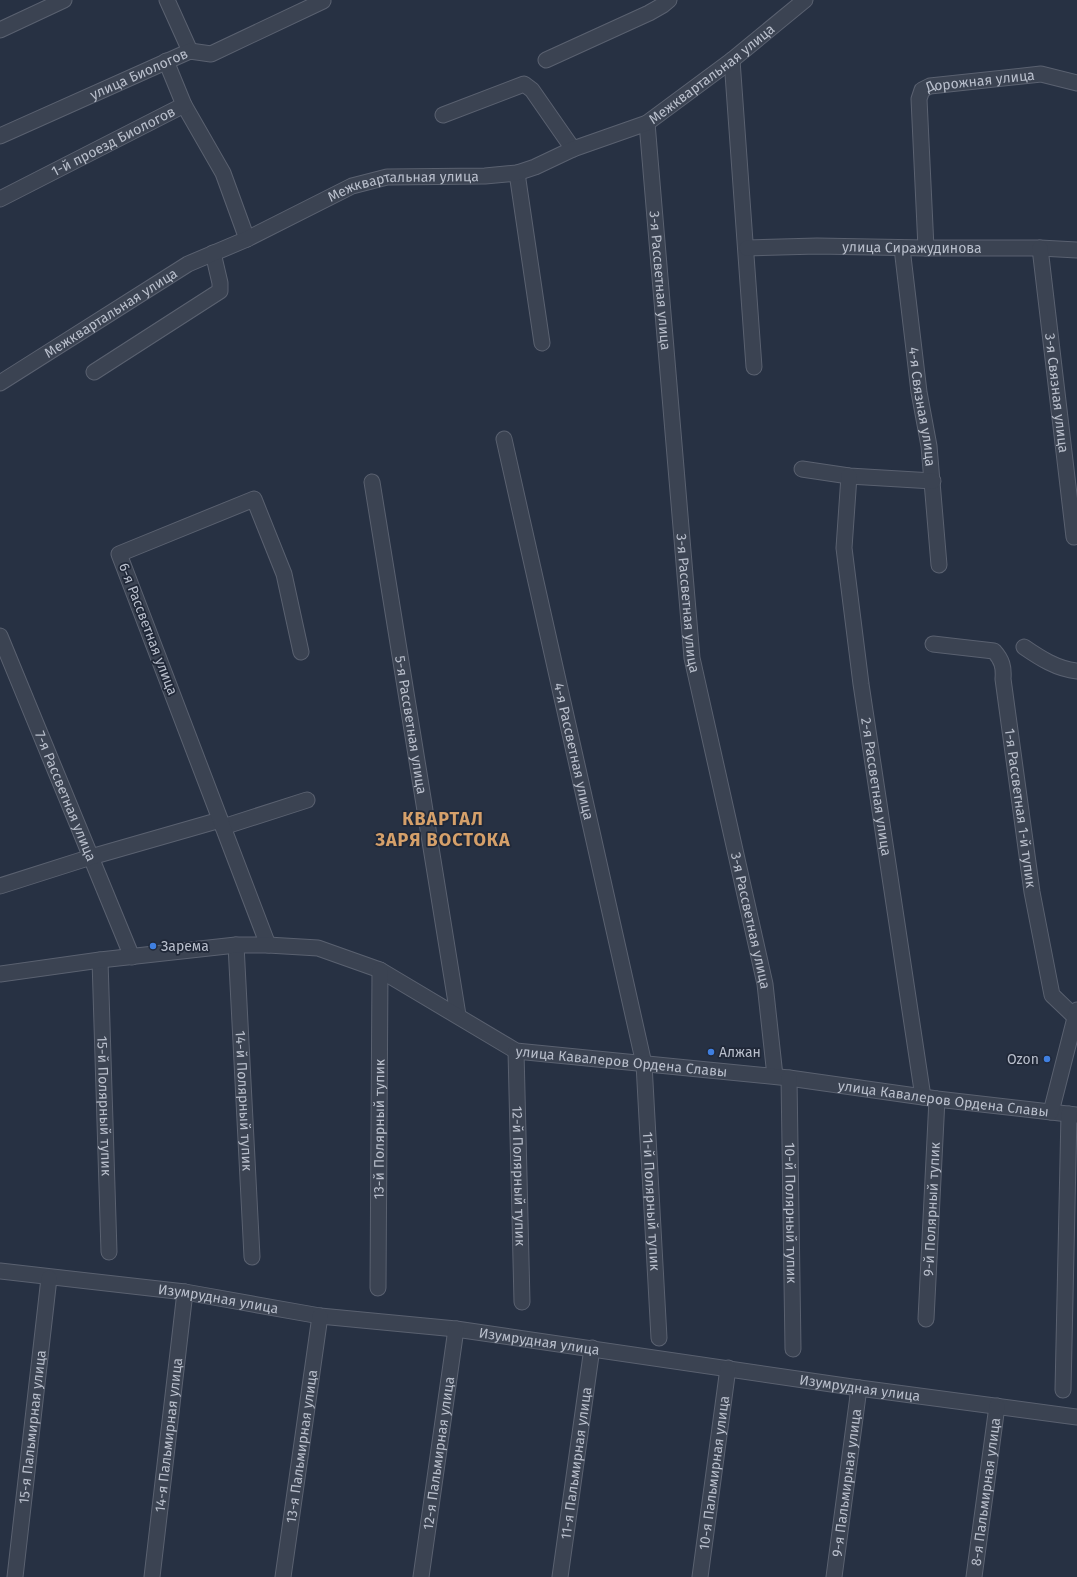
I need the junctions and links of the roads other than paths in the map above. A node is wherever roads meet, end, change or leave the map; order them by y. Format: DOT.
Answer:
graph roads {
  1 [pos="64,0"];
  2 [pos="167,0"];
  3 [pos="669,0"];
  4 [pos="805,0"];
  5 [pos="322,1"];
  6 [pos="0,30"];
  7 [pos="190,51"];
  8 [pos="546,60"];
  9 [pos="732,60"];
  10 [pos="166,61"];
  11 [pos="1077,83"];
  12 [pos="184,105"];
  13 [pos="443,115"];
  14 [pos="648,123"];
  15 [pos="0,136"];
  16 [pos="573,149"];
  17 [pos="517,173"];
  18 [pos="0,199"];
  19 [pos="247,240"];
  20 [pos="747,248"];
  21 [pos="902,248"];
  22 [pos="926,248"];
  23 [pos="1040,248"];
  24 [pos="1077,250"];
  25 [pos="213,253"];
  26 [pos="542,343"];
  27 [pos="754,368"];
  28 [pos="94,372"];
  29 [pos="0,383"];
  30 [pos="504,440"];
  31 [pos="802,469"];
  32 [pos="849,476"];
  33 [pos="933,481"];
  34 [pos="372,482"];
  35 [pos="1074,537"];
  36 [pos="939,565"];
  37 [pos="0,636"];
  38 [pos="933,644"];
  39 [pos="1024,647"];
  40 [pos="301,652"];
  41 [pos="1077,671"];
  42 [pos="307,800"];
  43 [pos="222,824"];
  44 [pos="91,857"];
  45 [pos="0,886"];
  46 [pos="236,945"];
  47 [pos="268,945"];
  48 [pos="132,957"];
  49 [pos="100,960"];
  50 [pos="380,970"];
  51 [pos="0,974"];
  52 [pos="1076,1014"];
  53 [pos="458,1015"];
  54 [pos="516,1051"];
  55 [pos="644,1064"];
  56 [pos="782,1077"];
  57 [pos="930,1098"];
  58 [pos="1051,1112"];
  59 [pos="1073,1115"];
  60 [pos="109,1252"];
  61 [pos="252,1257"];
  62 [pos="0,1271"];
  63 [pos="49,1278"];
  64 [pos="378,1288"];
  65 [pos="185,1292"];
  66 [pos="522,1302"];
  67 [pos="320,1316"];
  68 [pos="926,1319"];
  69 [pos="456,1329"];
  70 [pos="659,1338"];
  71 [pos="592,1348"];
  72 [pos="793,1349"];
  73 [pos="728,1368"];
  74 [pos="859,1388"];
  75 [pos="1063,1390"];
  76 [pos="997,1406"];
  77 [pos="1077,1416"];
  78 [pos="15,1577"];
  79 [pos="152,1577"];
  80 [pos="283,1577"];
  81 [pos="420,1577"];
  82 [pos="560,1577"];
  83 [pos="700,1577"];
  84 [pos="834,1577"];
  85 [pos="974,1577"];
  1 -- 6 [label="street"];
  2 -- 7 [label="street"];
  3 -- 8 [label="street"];
  4 -- 9 [label="street, Межквартальная улица"];
  5 -- 7 [label="street, улица Биологов"];
  7 -- 10 [label="street, улица Биологов"];
  9 -- 14 [label="street, Межквартальная улица"];
  9 -- 20 [label="street"];
  10 -- 12 [label="street, 1-й проезд Биологов"];
  10 -- 15 [label="street, улица Биологов"];
  11 -- 22 [label="street, Дорожная улица"];
  12 -- 18 [label="street, 1-й проезд Биологов"];
  12 -- 19 [label="street"];
  13 -- 16 [label="street"];
  14 -- 16 [label="street, Межквартальная улица"];
  14 -- 56 [label="street, 3-я Рассветная улица"];
  16 -- 17 [label="street, Межквартальная улица"];
  17 -- 19 [label="street, Межквартальная улица"];
  17 -- 26 [label="street"];
  19 -- 25 [label="street, Межквартальная улица"];
  20 -- 21 [label="street, улица Сиражудинова"];
  20 -- 27 [label="street"];
  21 -- 22 [label="street, улица Сиражудинова"];
  21 -- 33 [label="street, 4-я Связная улица"];
  22 -- 23 [label="street, улица Сиражудинова"];
  23 -- 24 [label="street, улица Сиражудинова"];
  23 -- 35 [label="street, 3-я Связная улица"];
  25 -- 28 [label="street"];
  25 -- 29 [label="street, Межквартальная улица"];
  30 -- 55 [label="street, 4-я Рассветная улица"];
  31 -- 32 [label="street"];
  32 -- 33 [label="street"];
  32 -- 57 [label="street, 2-я Рассветная улица"];
  33 -- 36 [label="street, 4-я Связная улица"];
  34 -- 53 [label="street, 5-я Рассветная улица"];
  37 -- 44 [label="street, 7-я Рассветная улица"];
  38 -- 52 [label="street, 1-я Рассветная 1-й тупик"];
  39 -- 41 [label="street"];
  40 -- 43 [label="street, 6-я Рассветная улица"];
  42 -- 43 [label="street"];
  43 -- 44 [label="street"];
  43 -- 47 [label="street, 6-я Рассветная улица"];
  44 -- 45 [label="street"];
  44 -- 48 [label="street, 7-я Рассветная улица"];
  46 -- 47 [label="street, улица Кавалеров Ордена Славы"];
  46 -- 48 [label="street, улица Кавалеров Ордена Славы"];
  46 -- 61 [label="street, 14-й Полярный тупик"];
  47 -- 50 [label="street, улица Кавалеров Ордена Славы"];
  48 -- 49 [label="street, улица Кавалеров Ордена Славы"];
  49 -- 51 [label="street, улица Кавалеров Ордена Славы"];
  49 -- 60 [label="street, 15-й Полярный тупик"];
  50 -- 53 [label="street, улица Кавалеров Ордена Славы"];
  50 -- 64 [label="street, 13-й Полярный тупик"];
  52 -- 58 [label="street"];
  53 -- 54 [label="street, улица Кавалеров Ордена Славы"];
  54 -- 55 [label="street, улица Кавалеров Ордена Славы"];
  54 -- 66 [label="street, 12-й Полярный тупик"];
  55 -- 56 [label="street, улица Кавалеров Ордена Славы"];
  55 -- 70 [label="street, 11-й Полярный тупик"];
  56 -- 57 [label="street, улица Кавалеров Ордена Славы"];
  56 -- 72 [label="street, 10-й Полярный тупик"];
  57 -- 58 [label="street, улица Кавалеров Ордена Славы"];
  57 -- 68 [label="street, 9-й Полярный тупик"];
  58 -- 59 [label="street, улица Кавалеров Ордена Славы"];
  59 -- 75 [label="street"];
  62 -- 63 [label="street, Изумрудная улица"];
  63 -- 65 [label="street, Изумрудная улица"];
  63 -- 78 [label="street, 15-я Пальмирная улица"];
  65 -- 67 [label="street, Изумрудная улица"];
  65 -- 79 [label="street, 14-я Пальмирная улица"];
  67 -- 69 [label="street, Изумрудная улица"];
  67 -- 80 [label="street, 13-я Пальмирная улица"];
  69 -- 71 [label="street, Изумрудная улица"];
  69 -- 81 [label="street, 12-я Пальмирная улица"];
  71 -- 73 [label="street, Изумрудная улица"];
  71 -- 82 [label="street, 11-я Пальмирная улица"];
  73 -- 74 [label="street, Изумрудная улица"];
  73 -- 83 [label="street, 10-я Пальмирная улица"];
  74 -- 76 [label="street, Изумрудная улица"];
  74 -- 84 [label="street, 9-я Пальмирная улица"];
  76 -- 77 [label="street, Изумрудная улица"];
  76 -- 85 [label="street, 8-я Пальмирная улица"];
}
